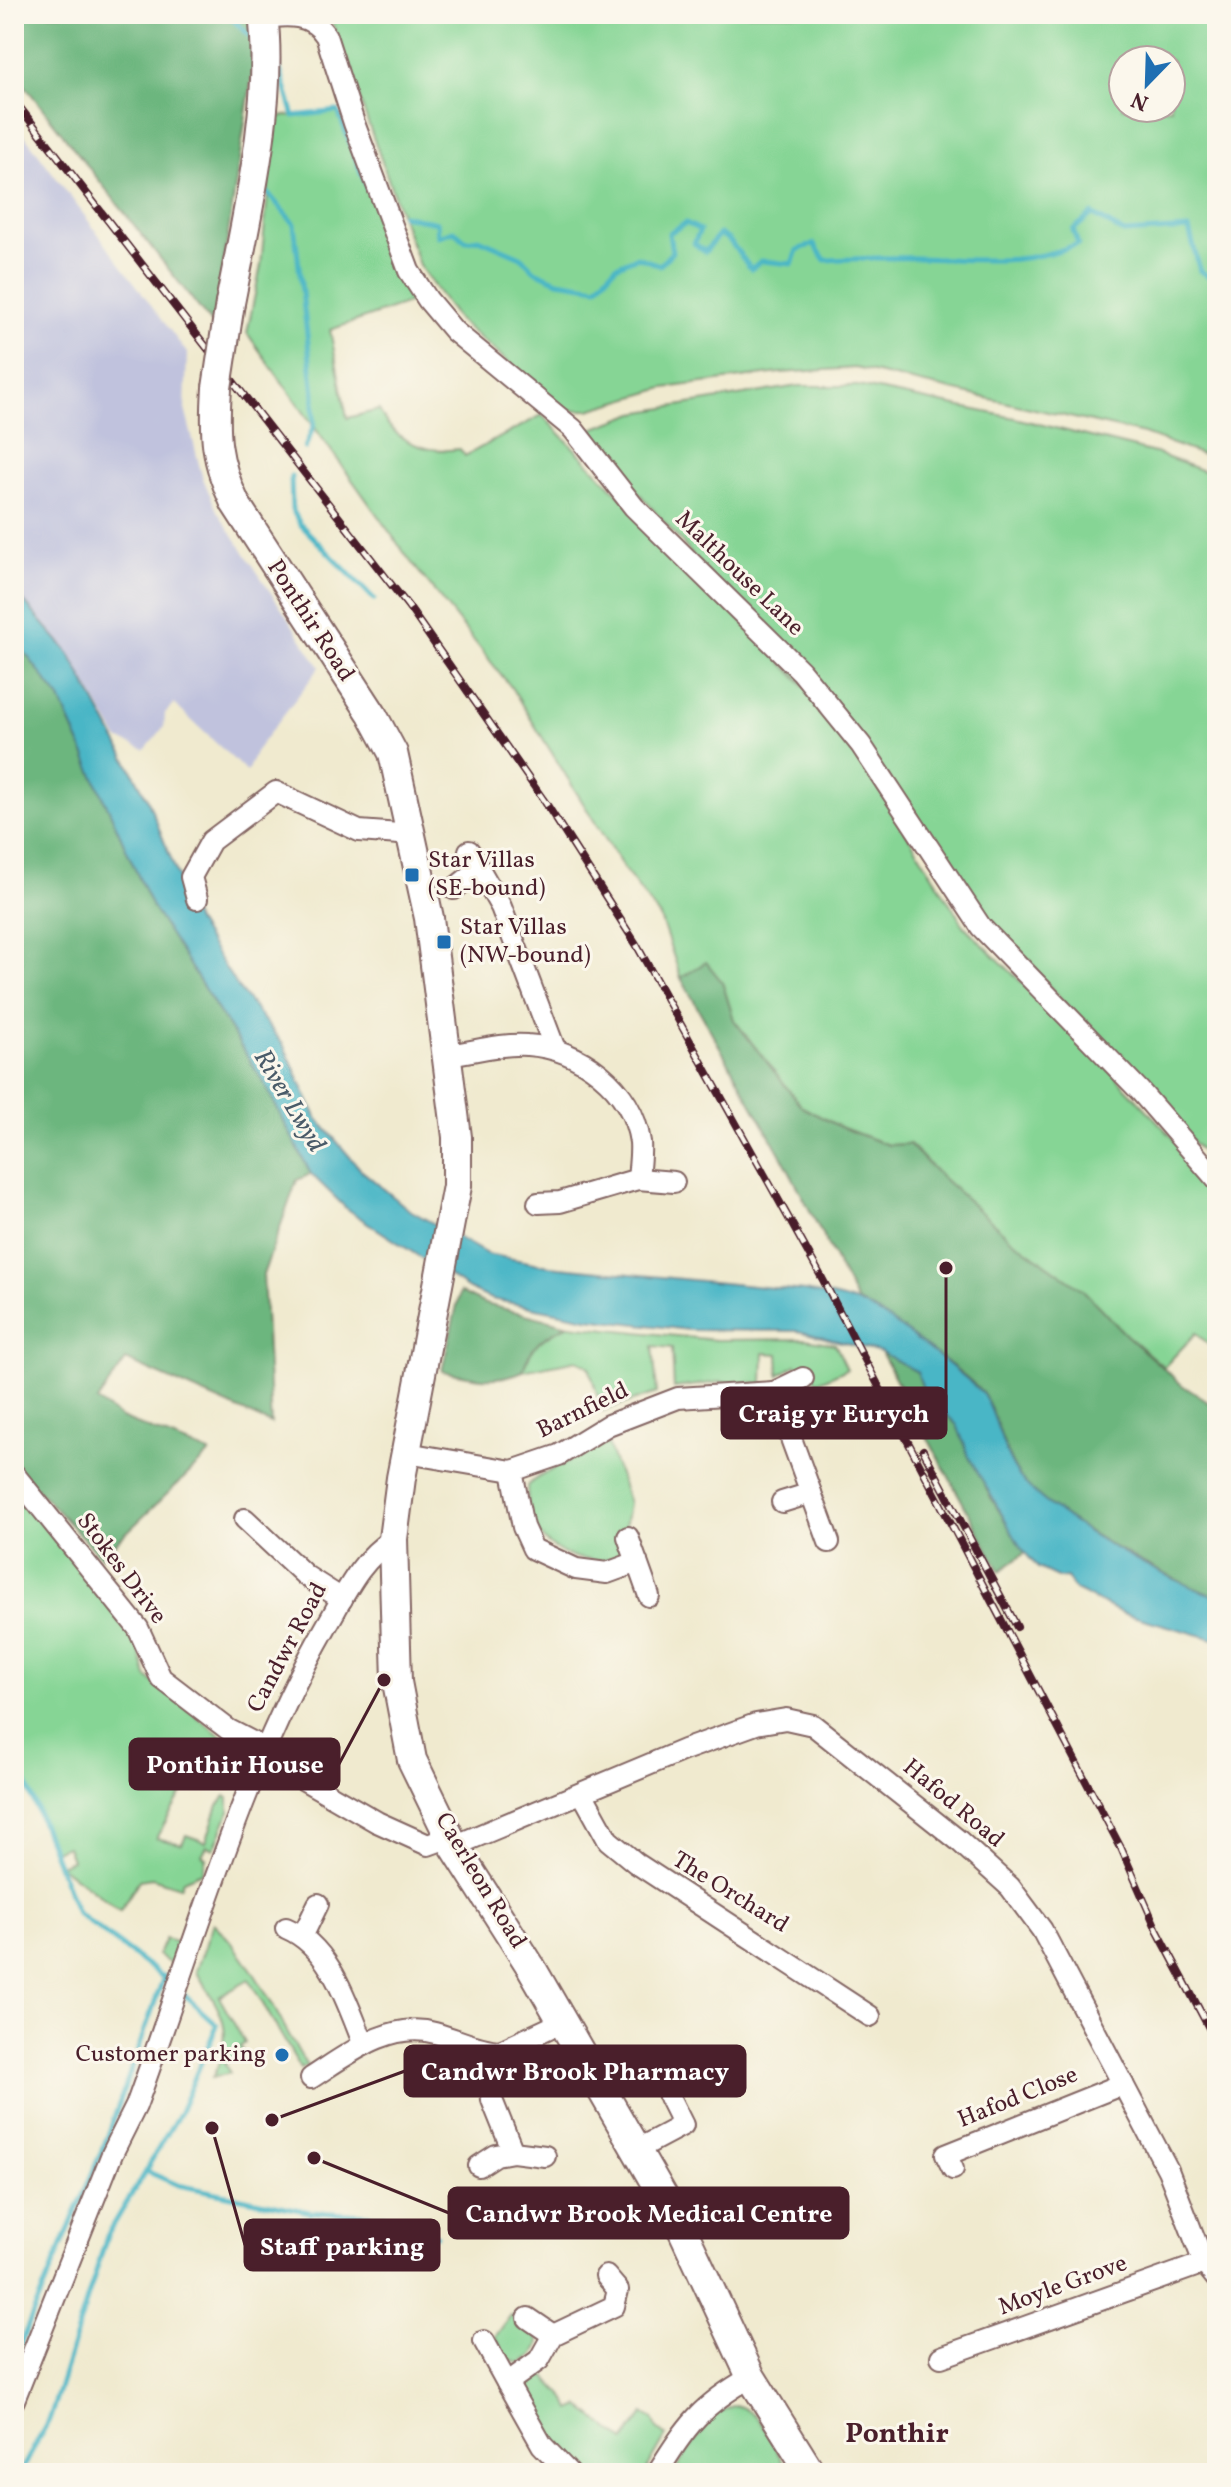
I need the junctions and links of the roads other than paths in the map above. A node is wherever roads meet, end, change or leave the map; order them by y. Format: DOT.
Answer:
graph roads {
  1 [pos="263,16"];
  2 [pos="413,835"];
  3 [pos="469,851"];
  4 [pos="478,870"];
  5 [pos="454,889"];
  6 [pos="197,899"];
  7 [pos="555,1049"];
  8 [pos="447,1055"];
  9 [pos="638,1179"];
  10 [pos="1217,1180"];
  11 [pos="674,1182"];
  12 [pos="565,1201"];
  13 [pos="538,1203"];
  14 [pos="565,1222"];
  15 [pos="448,1227"];
  16 [pos="803,1378"];
  17 [pos="774,1392"];
  18 [pos="407,1453"];
  19 [pos="512,1471"];
  20 [pos="14,1474"];
  21 [pos="811,1493"];
  22 [pos="782,1502"];
  23 [pos="245,1519"];
  24 [pos="628,1537"];
  25 [pos="393,1539"];
  26 [pos="829,1542"];
  27 [pos="637,1562"];
  28 [pos="649,1596"];
  29 [pos="342,1599"];
  30 [pos="263,1752"];
  31 [pos="582,1793"];
  32 [pos="452,1842"];
  33 [pos="318,1904"];
  34 [pos="870,2016"];
  35 [pos="562,2022"];
  36 [pos="364,2045"];
  37 [pos="488,2050"];
  38 [pos="311,2078"];
  39 [pos="1123,2084"];
  40 [pos="669,2097"];
  41 [pos="636,2150"];
  42 [pos="513,2152"];
  43 [pos="545,2156"];
  44 [pos="479,2166"];
  45 [pos="953,2169"];
  46 [pos="1210,2271"];
  47 [pos="606,2276"];
  48 [pos="528,2318"];
  49 [pos="553,2335"];
  50 [pos="484,2341"];
  51 [pos="941,2357"];
  52 [pos="751,2377"];
  53 [pos="507,2383"];
  54 [pos="14,2400"];
  55 [pos="569,2473"];
  56 [pos="657,2473"];
  57 [pos="811,2473"];
  1 -- 2 [label="main road, Ponthir Road, bridge"];
  1 -- 10 [label="street, Malthouse Lane"];
  2 -- 6 [label="street"];
  2 -- 8 [label="main road, Ponthir Road"];
  3 -- 4 [label="street"];
  4 -- 5 [label="street"];
  4 -- 7 [label="street"];
  7 -- 8 [label="street"];
  7 -- 9 [label="street"];
  8 -- 15 [label="main road, Ponthir Road"];
  9 -- 11 [label="street"];
  9 -- 12 [label="street"];
  12 -- 13 [label="street"];
  12 -- 14 [label="street"];
  15 -- 18 [label="main road, Caerleon Road"];
  16 -- 17 [label="street, Barnfield"];
  17 -- 19 [label="street, Barnfield"];
  17 -- 21 [label="street"];
  18 -- 19 [label="street, Barnfield"];
  18 -- 25 [label="main road, Caerleon Road"];
  19 -- 27 [label="street"];
  20 -- 30 [label="street, Stokes Drive"];
  21 -- 22 [label="street"];
  21 -- 26 [label="street"];
  23 -- 29 [label="street"];
  24 -- 27 [label="street"];
  25 -- 29 [label="street, Candwr Road"];
  25 -- 32 [label="main road, Caerleon Road"];
  27 -- 28 [label="street"];
  29 -- 30 [label="street, Candwr Road"];
  30 -- 32 [label="street, Stokes Drive"];
  30 -- 54 [label="street, Candwr Road"];
  31 -- 32 [label="street, Hafod Road"];
  31 -- 34 [label="street, The Orchard"];
  31 -- 39 [label="street, Hafod Road"];
  32 -- 35 [label="main road, Caerleon Road"];
  33 -- 36 [label="street"];
  35 -- 37 [label="street"];
  35 -- 41 [label="main road, Caerleon Road"];
  36 -- 37 [label="street"];
  36 -- 38 [label="street"];
  37 -- 42 [label="street"];
  39 -- 45 [label="street, Hafod Close"];
  39 -- 46 [label="street, Hafod Road"];
  40 -- 41 [label="street"];
  41 -- 52 [label="main road, Caerleon Road"];
  42 -- 43 [label="street"];
  42 -- 44 [label="street"];
  46 -- 51 [label="street, Moyle Grove"];
  47 -- 49 [label="street"];
  48 -- 49 [label="street"];
  49 -- 53 [label="street"];
  50 -- 53 [label="street"];
  52 -- 56 [label="street"];
  52 -- 57 [label="main road, Caerleon Road"];
  53 -- 55 [label="street"];
}
